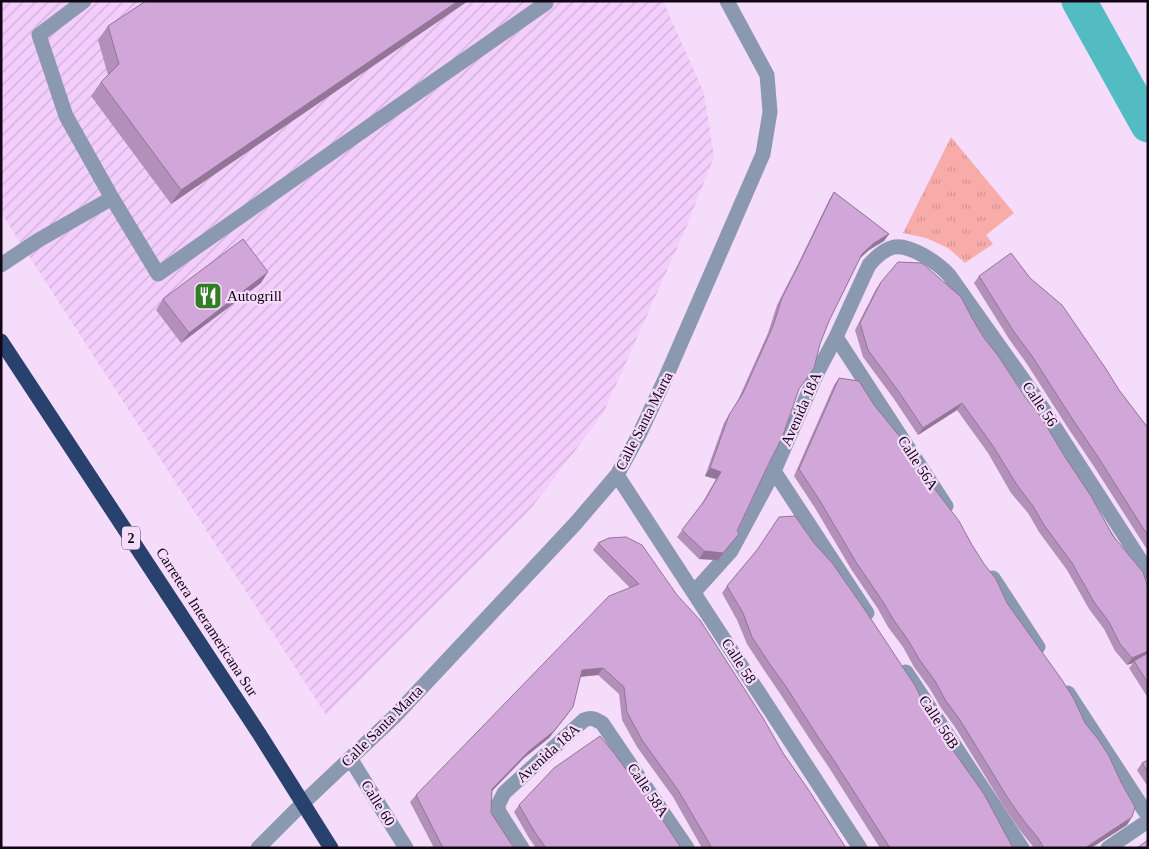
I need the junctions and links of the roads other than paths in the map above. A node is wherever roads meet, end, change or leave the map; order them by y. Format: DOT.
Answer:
graph roads {
  1 [pos="84,1"];
  2 [pos="727,1"];
  3 [pos="546,4"];
  4 [pos="112,198"];
  5 [pos="916,251"];
  6 [pos="1,265"];
  7 [pos="836,337"];
  8 [pos="1,341"];
  9 [pos="774,471"];
  10 [pos="617,475"];
  11 [pos="954,518"];
  12 [pos="986,568"];
  13 [pos="1148,572"];
  14 [pos="694,592"];
  15 [pos="876,627"];
  16 [pos="1046,659"];
  17 [pos="898,660"];
  18 [pos="1062,684"];
  19 [pos="609,733"];
  20 [pos="350,758"];
  21 [pos="303,804"];
  22 [pos="1148,816"];
  23 [pos="1148,821"];
  24 [pos="258,848"];
  25 [pos="331,848"];
  26 [pos="406,848"];
  27 [pos="522,848"];
  28 [pos="687,848"];
  29 [pos="860,848"];
  30 [pos="1022,848"];
  31 [pos="1108,848"];
  1 -- 4 [label="street"];
  2 -- 10 [label="street, Calle Santa Marta"];
  3 -- 4 [label="street"];
  4 -- 6 [label="street"];
  5 -- 7 [label="street, Avenida 18A"];
  5 -- 13 [label="street, Calle 56"];
  7 -- 9 [label="street, Avenida 18A"];
  7 -- 11 [label="street, Calle 56A"];
  8 -- 21 [label="highway, Carretera Interamericana Sur / 2"];
  9 -- 14 [label="street, Avenida 18A"];
  9 -- 15 [label="street"];
  10 -- 14 [label="street, Calle 58"];
  10 -- 20 [label="street, Calle Santa Marta"];
  12 -- 16 [label="street"];
  14 -- 29 [label="street, Calle 58"];
  17 -- 30 [label="street, Calle 56B"];
  18 -- 22 [label="street"];
  19 -- 27 [label="street, Avenida 18A"];
  19 -- 28 [label="street, Calle 58A"];
  20 -- 21 [label="street, Calle Santa Marta"];
  20 -- 26 [label="street, Calle 60"];
  21 -- 24 [label="street, Calle Santa Marta"];
  21 -- 25 [label="highway, Carretera Interamericana Sur / 2"];
  23 -- 31 [label="street"];
}
